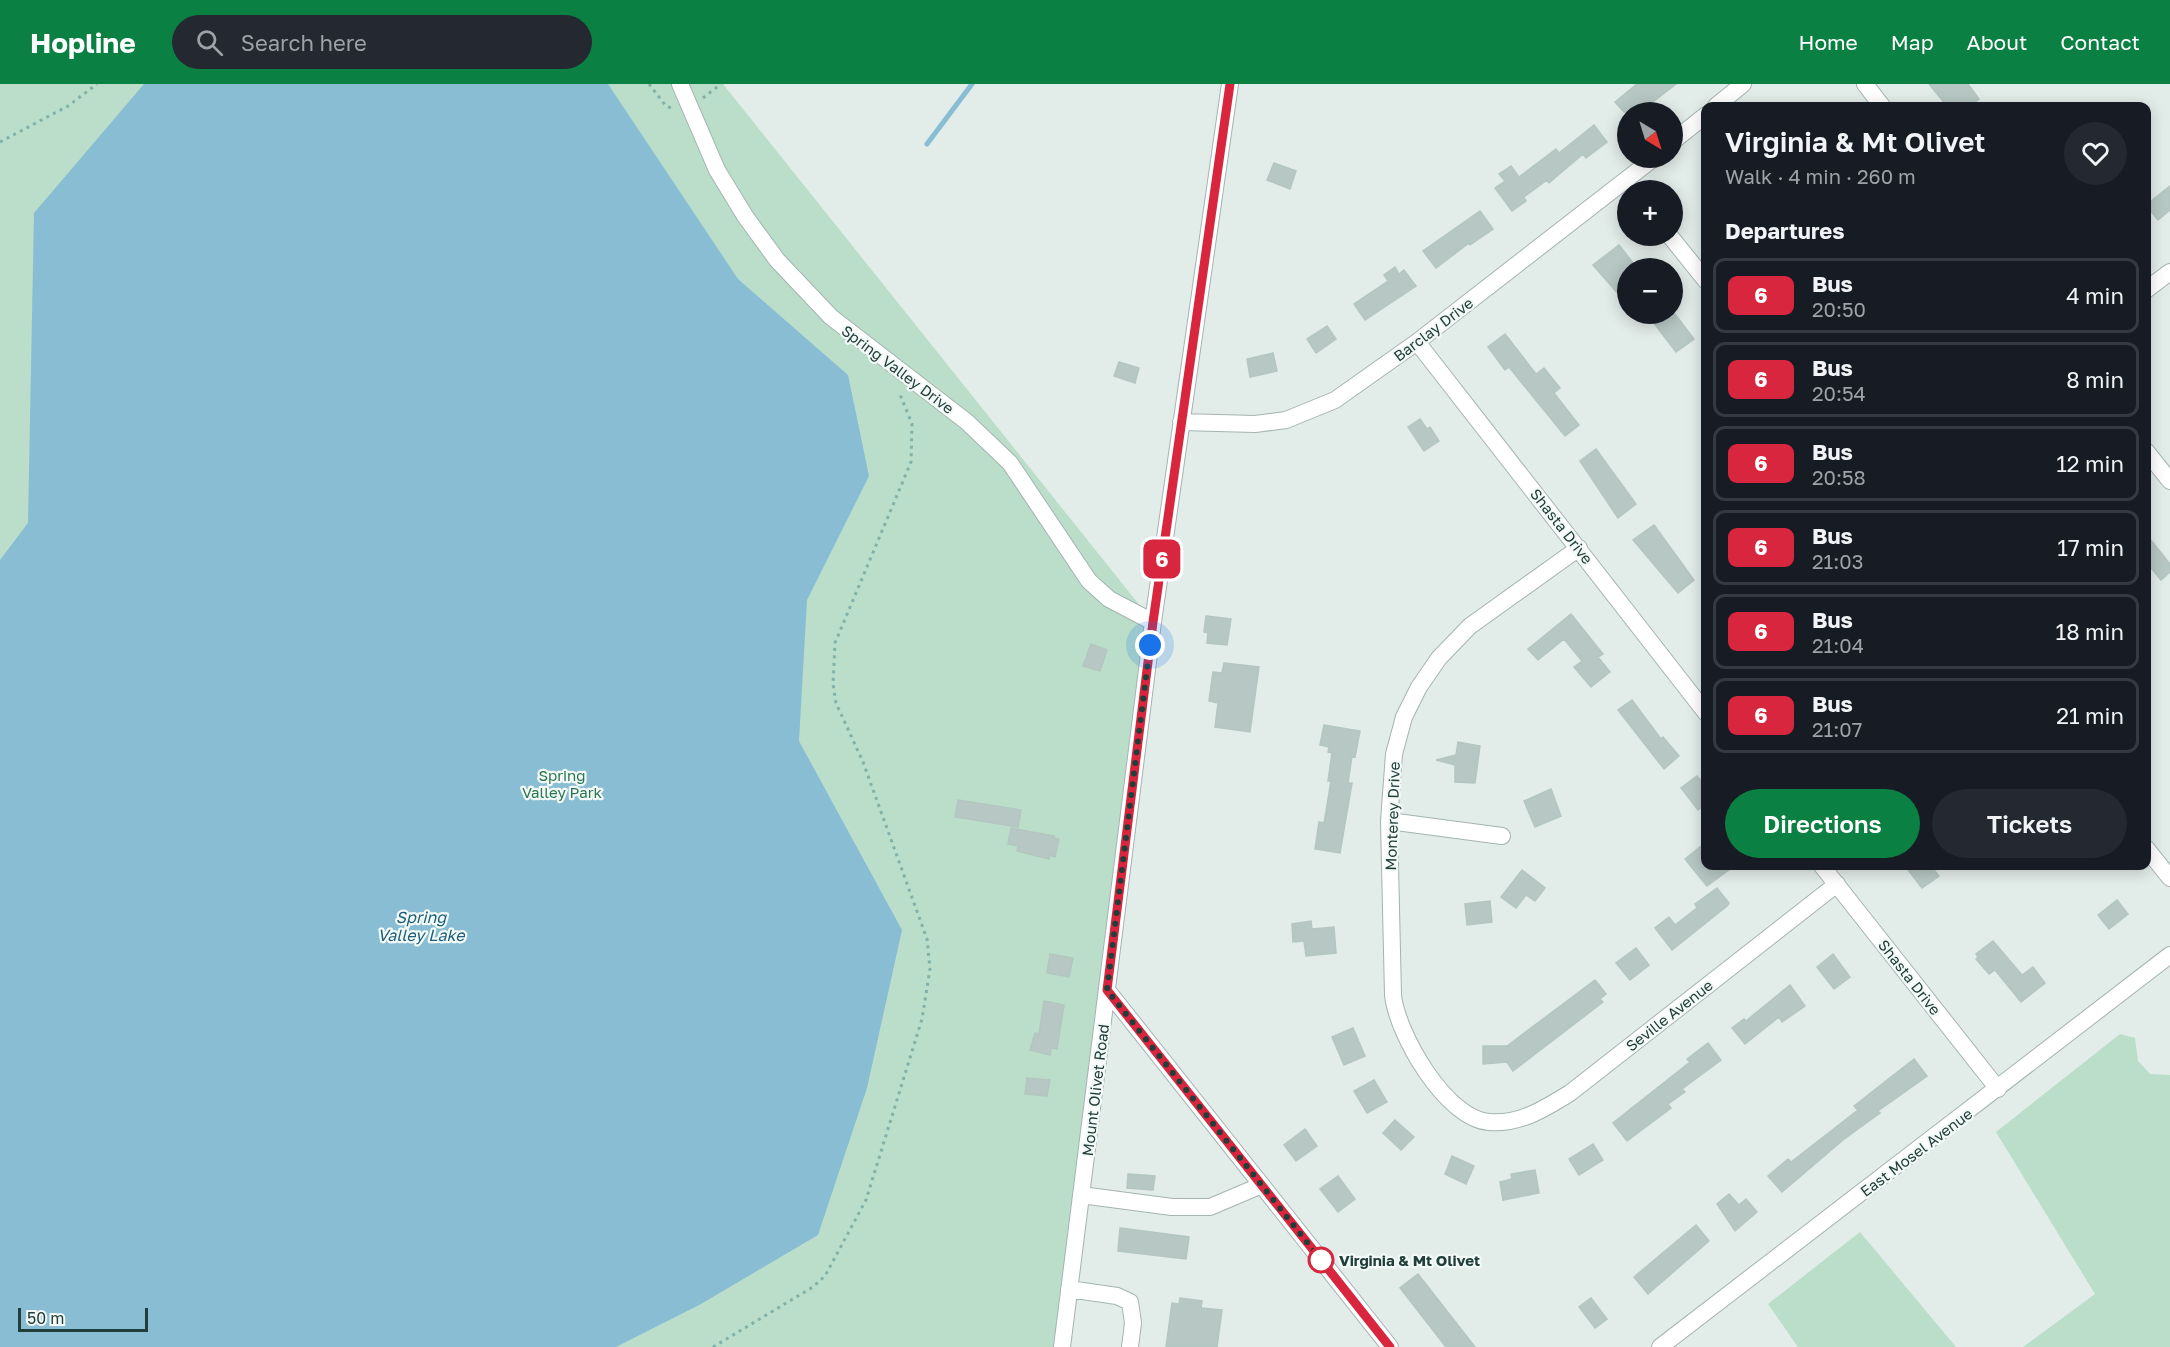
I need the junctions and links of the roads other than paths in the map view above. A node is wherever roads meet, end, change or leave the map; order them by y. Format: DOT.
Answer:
graph roads {
  1 [pos="680,84"];
  2 [pos="1230,84"];
  3 [pos="1743,84"];
  4 [pos="1864,84"];
  5 [pos="1721,102"];
  6 [pos="1879,102"];
  7 [pos="1701,119"];
  8 [pos="1683,133"];
  9 [pos="1645,168"];
  10 [pos="1635,180"];
  11 [pos="1617,195"];
  12 [pos="1678,246"];
  13 [pos="2170,272"];
  14 [pos="1701,275"];
  15 [pos="2151,286"];
  16 [pos="1417,342"];
  17 [pos="1181,423"];
  18 [pos="2151,457"];
  19 [pos="2170,481"];
  20 [pos="1579,548"];
  21 [pos="1153,622"];
  22 [pos="1701,707"];
  23 [pos="1389,821"];
  24 [pos="1502,836"];
  25 [pos="2151,854"];
  26 [pos="1825,870"];
  27 [pos="2170,878"];
  28 [pos="1837,884"];
  29 [pos="2170,955"];
  30 [pos="1107,990"];
  31 [pos="1998,1089"];
  32 [pos="1490,1123"];
  33 [pos="1262,1185"];
  34 [pos="1081,1195"];
  35 [pos="1069,1289"];
  36 [pos="1062,1347"];
  37 [pos="1130,1347"];
  38 [pos="1390,1347"];
  39 [pos="1660,1347"];
  1 -- 21 [label="street, Spring Valley Drive"];
  2 -- 17 [label="street, Mount Olivet Road"];
  3 -- 5 [label="street"];
  4 -- 6 [label="street"];
  7 -- 8 [label="street"];
  9 -- 10 [label="street, Barclay Drive"];
  11 -- 16 [label="street, Barclay Drive"];
  12 -- 14 [label="street"];
  13 -- 15 [label="street"];
  16 -- 17 [label="street, Barclay Drive"];
  16 -- 20 [label="street, Shasta Drive"];
  17 -- 21 [label="street, Mount Olivet Road"];
  18 -- 19 [label="street"];
  20 -- 22 [label="street, Shasta Drive"];
  20 -- 23 [label="street, Monterey Drive"];
  21 -- 30 [label="street, Mount Olivet Road"];
  23 -- 24 [label="street"];
  23 -- 32 [label="street, Monterey Drive"];
  25 -- 27 [label="street"];
  26 -- 28 [label="street, Shasta Drive"];
  28 -- 31 [label="street, Shasta Drive"];
  28 -- 32 [label="street, Seville Avenue"];
  29 -- 31 [label="street, East Mosel Avenue"];
  30 -- 33 [label="street"];
  30 -- 34 [label="street, Mount Olivet Road"];
  31 -- 39 [label="street, East Mosel Avenue"];
  33 -- 34 [label="street"];
  33 -- 38 [label="street"];
  34 -- 35 [label="street, Mount Olivet Road"];
  35 -- 36 [label="street, Mount Olivet Road"];
  35 -- 37 [label="street"];
}
